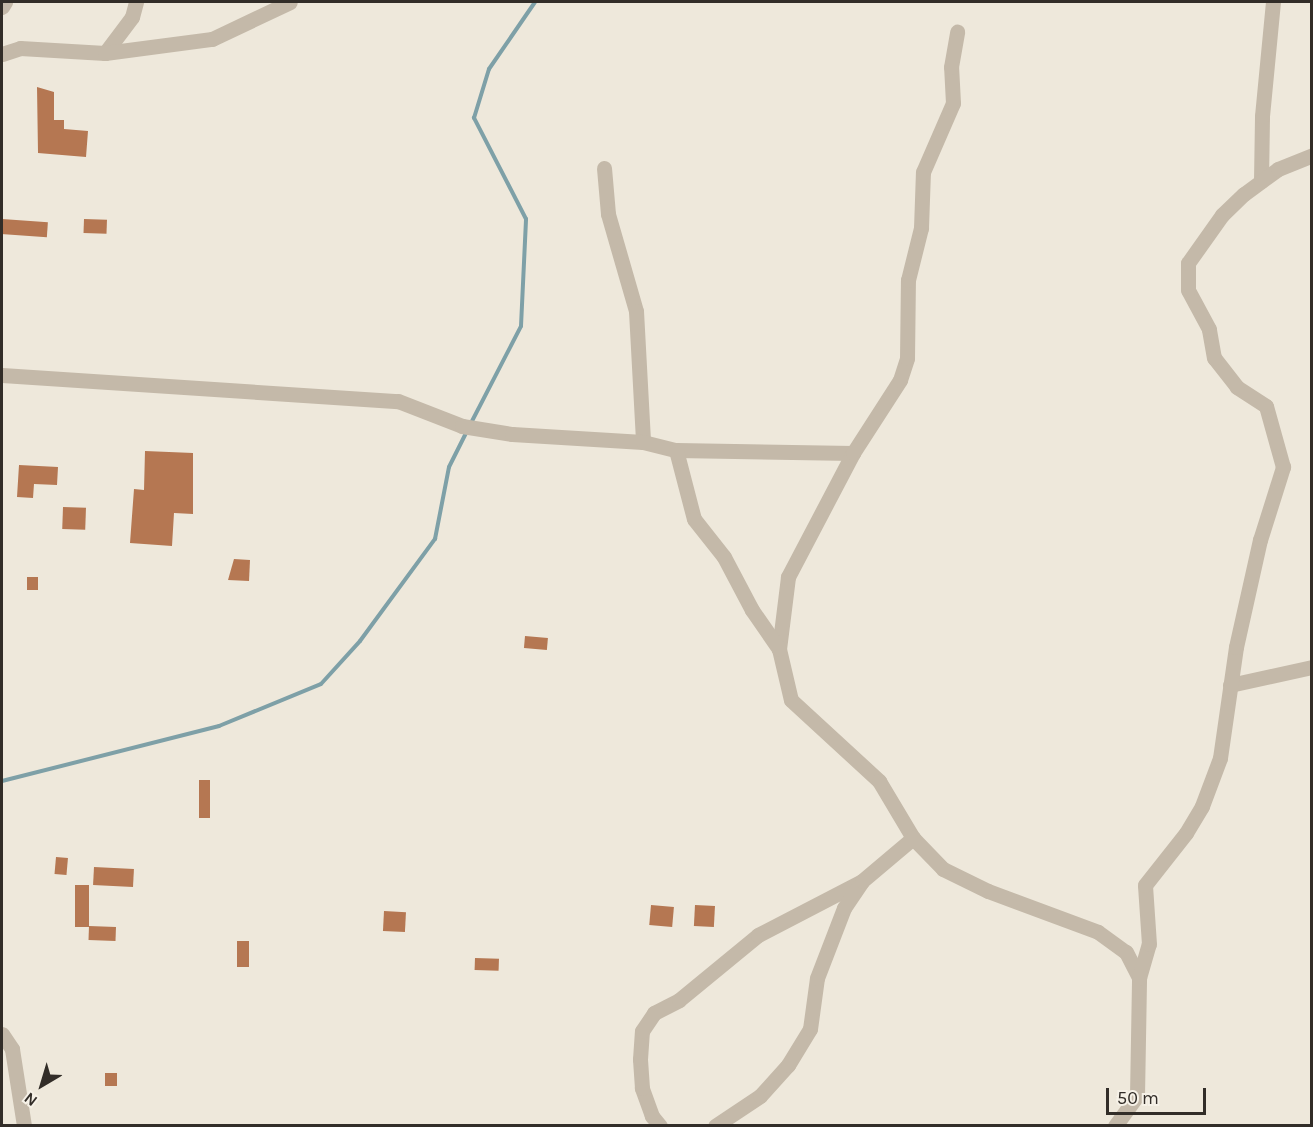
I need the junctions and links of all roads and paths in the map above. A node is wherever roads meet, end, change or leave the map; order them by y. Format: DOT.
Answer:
graph roads {
  1 [pos="5,2"];
  2 [pos="136,2"];
  3 [pos="290,2"];
  4 [pos="1273,2"];
  5 [pos="2,7"];
  6 [pos="957,32"];
  7 [pos="105,53"];
  8 [pos="2,54"];
  9 [pos="1311,155"];
  10 [pos="604,168"];
  11 [pos="1261,181"];
  12 [pos="2,375"];
  13 [pos="643,442"];
  14 [pos="676,450"];
  15 [pos="853,453"];
  16 [pos="779,649"];
  17 [pos="1311,667"];
  18 [pos="1230,685"];
  19 [pos="913,838"];
  20 [pos="862,881"];
  21 [pos="1139,978"];
  22 [pos="2,1034"];
  23 [pos="24,1125"];
  24 [pos="660,1125"];
  25 [pos="715,1125"];
  26 [pos="1115,1125"];
  1 -- 5 [label="street"];
  2 -- 7 [label="street"];
  3 -- 7 [label="street"];
  4 -- 11 [label="street"];
  6 -- 15 [label="street"];
  7 -- 8 [label="street"];
  9 -- 11 [label="street"];
  10 -- 13 [label="street"];
  11 -- 18 [label="street"];
  12 -- 13 [label="street"];
  13 -- 14 [label="street"];
  14 -- 15 [label="street"];
  14 -- 16 [label="street"];
  15 -- 16 [label="street"];
  16 -- 19 [label="street"];
  17 -- 18 [label="street"];
  18 -- 21 [label="street"];
  19 -- 20 [label="street"];
  19 -- 21 [label="street"];
  20 -- 24 [label="street"];
  20 -- 25 [label="street"];
  21 -- 26 [label="street"];
  22 -- 23 [label="street"];
}
